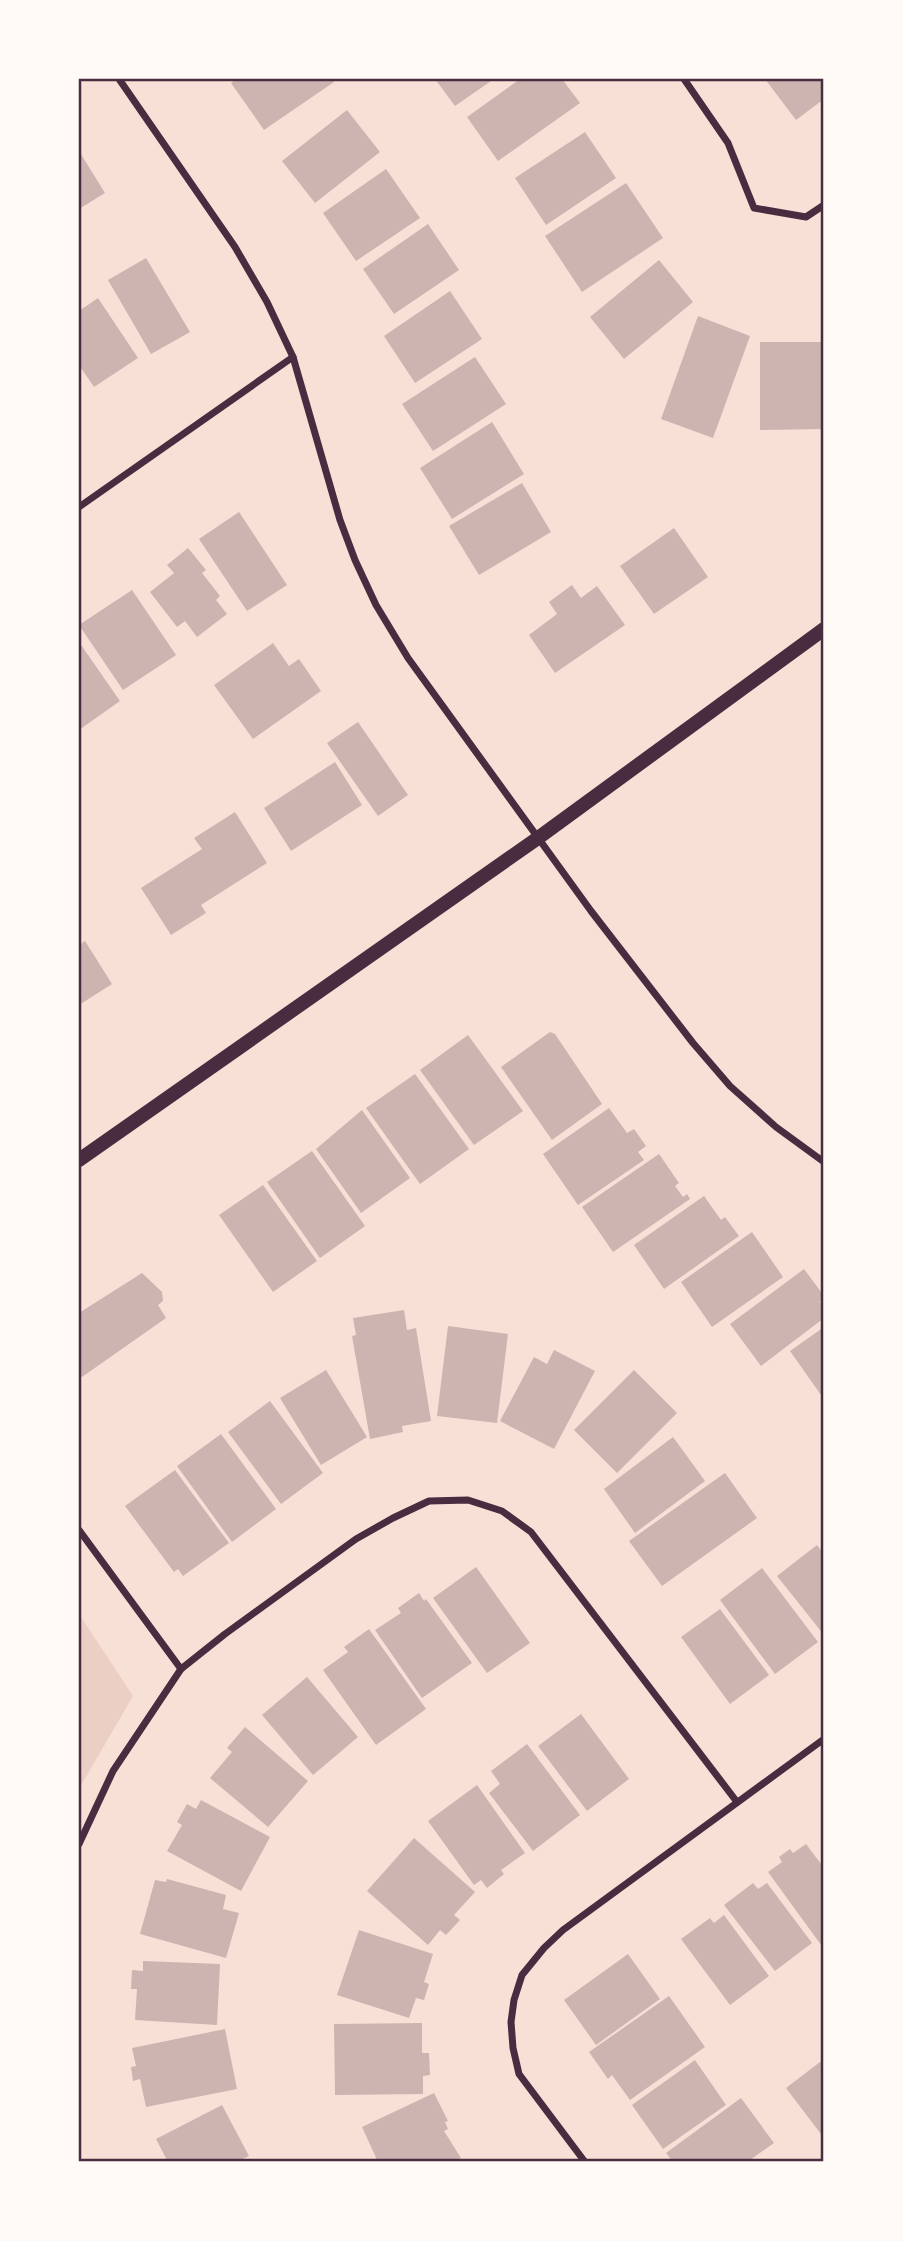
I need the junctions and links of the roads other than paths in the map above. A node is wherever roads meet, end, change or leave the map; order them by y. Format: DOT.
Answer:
graph roads {
  1 [pos="119,79"];
  2 [pos="684,79"];
  3 [pos="824,205"];
  4 [pos="293,357"];
  5 [pos="79,507"];
  6 [pos="824,629"];
  7 [pos="538,838"];
  8 [pos="79,1160"];
  9 [pos="824,1162"];
  10 [pos="79,1530"];
  11 [pos="181,1670"];
  12 [pos="824,1739"];
  13 [pos="737,1802"];
  14 [pos="79,1844"];
  15 [pos="585,2162"];
  1 -- 4 [label="street"];
  2 -- 3 [label="street"];
  4 -- 5 [label="street"];
  4 -- 7 [label="street"];
  6 -- 7 [label="main road"];
  7 -- 8 [label="main road"];
  7 -- 9 [label="street"];
  10 -- 11 [label="street"];
  11 -- 13 [label="street"];
  11 -- 14 [label="street"];
  12 -- 13 [label="street"];
  13 -- 15 [label="street"];
}
